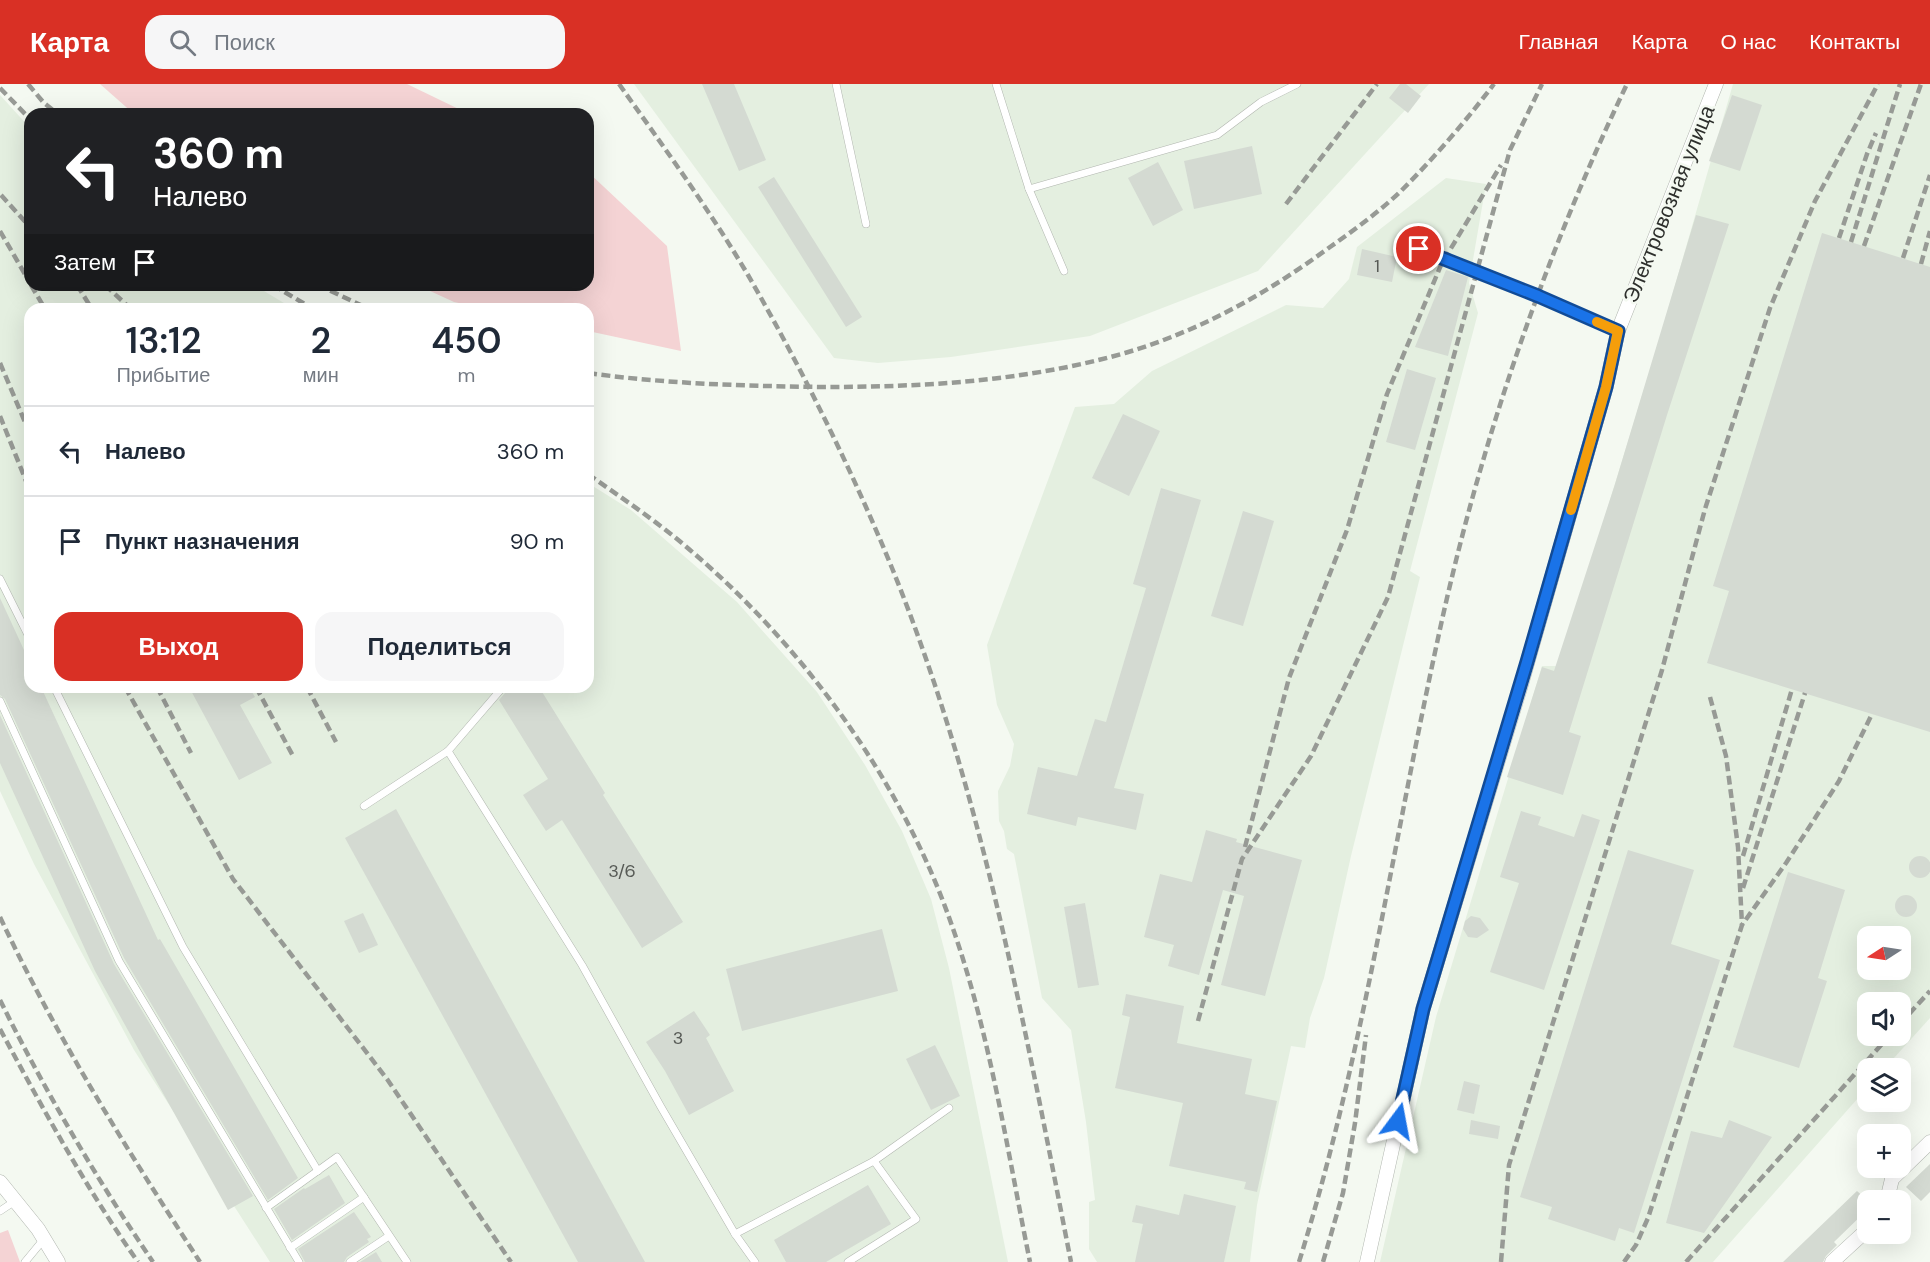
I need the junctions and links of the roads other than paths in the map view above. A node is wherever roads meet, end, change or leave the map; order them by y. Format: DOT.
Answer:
graph roads {
  1 [pos="836,84"];
  2 [pos="996,84"];
  3 [pos="1297,84"];
  4 [pos="1716,84"];
  5 [pos="1029,189"];
  6 [pos="867,224"];
  7 [pos="1419,249"];
  8 [pos="1064,271"];
  9 [pos="1618,331"];
  10 [pos="0,579"];
  11 [pos="24,627"];
  12 [pos="57,693"];
  13 [pos="498,693"];
  14 [pos="0,701"];
  15 [pos="448,751"];
  16 [pos="364,806"];
  17 [pos="949,1108"];
  18 [pos="1930,1142"];
  19 [pos="874,1161"];
  20 [pos="318,1171"];
  21 [pos="0,1182"];
  22 [pos="1889,1190"];
  23 [pos="364,1197"];
  24 [pos="15,1201"];
  25 [pos="266,1208"];
  26 [pos="0,1211"];
  27 [pos="735,1234"];
  28 [pos="389,1236"];
  29 [pos="44,1239"];
  30 [pos="1857,1239"];
  31 [pos="290,1248"];
  32 [pos="25,1262"];
  33 [pos="58,1262"];
  34 [pos="299,1262"];
  35 [pos="350,1262"];
  36 [pos="407,1262"];
  37 [pos="755,1262"];
  38 [pos="848,1262"];
  39 [pos="1367,1262"];
  40 [pos="1832,1262"];
  1 -- 6 [label="lane"];
  2 -- 5 [label="lane"];
  3 -- 5 [label="lane"];
  4 -- 9 [label="street, Электровозная улица"];
  5 -- 8 [label="lane"];
  7 -- 9 [label="lane"];
  9 -- 39 [label="street, Электровозная улица"];
  10 -- 11 [label="lane"];
  12 -- 20 [label="lane"];
  13 -- 15 [label="lane"];
  14 -- 25 [label="lane"];
  15 -- 16 [label="lane"];
  15 -- 27 [label="lane"];
  17 -- 19 [label="lane"];
  18 -- 22 [label="street"];
  19 -- 27 [label="lane"];
  19 -- 38 [label="lane"];
  20 -- 23 [label="lane"];
  20 -- 25 [label="lane"];
  21 -- 24 [label="street"];
  23 -- 28 [label="lane"];
  23 -- 31 [label="lane"];
  24 -- 26 [label="lane"];
  24 -- 29 [label="street"];
  25 -- 31 [label="lane"];
  27 -- 37 [label="lane"];
  28 -- 35 [label="lane"];
  28 -- 36 [label="lane"];
  29 -- 32 [label="lane"];
  29 -- 33 [label="street"];
  30 -- 40 [label="street"];
  31 -- 34 [label="lane"];
}
